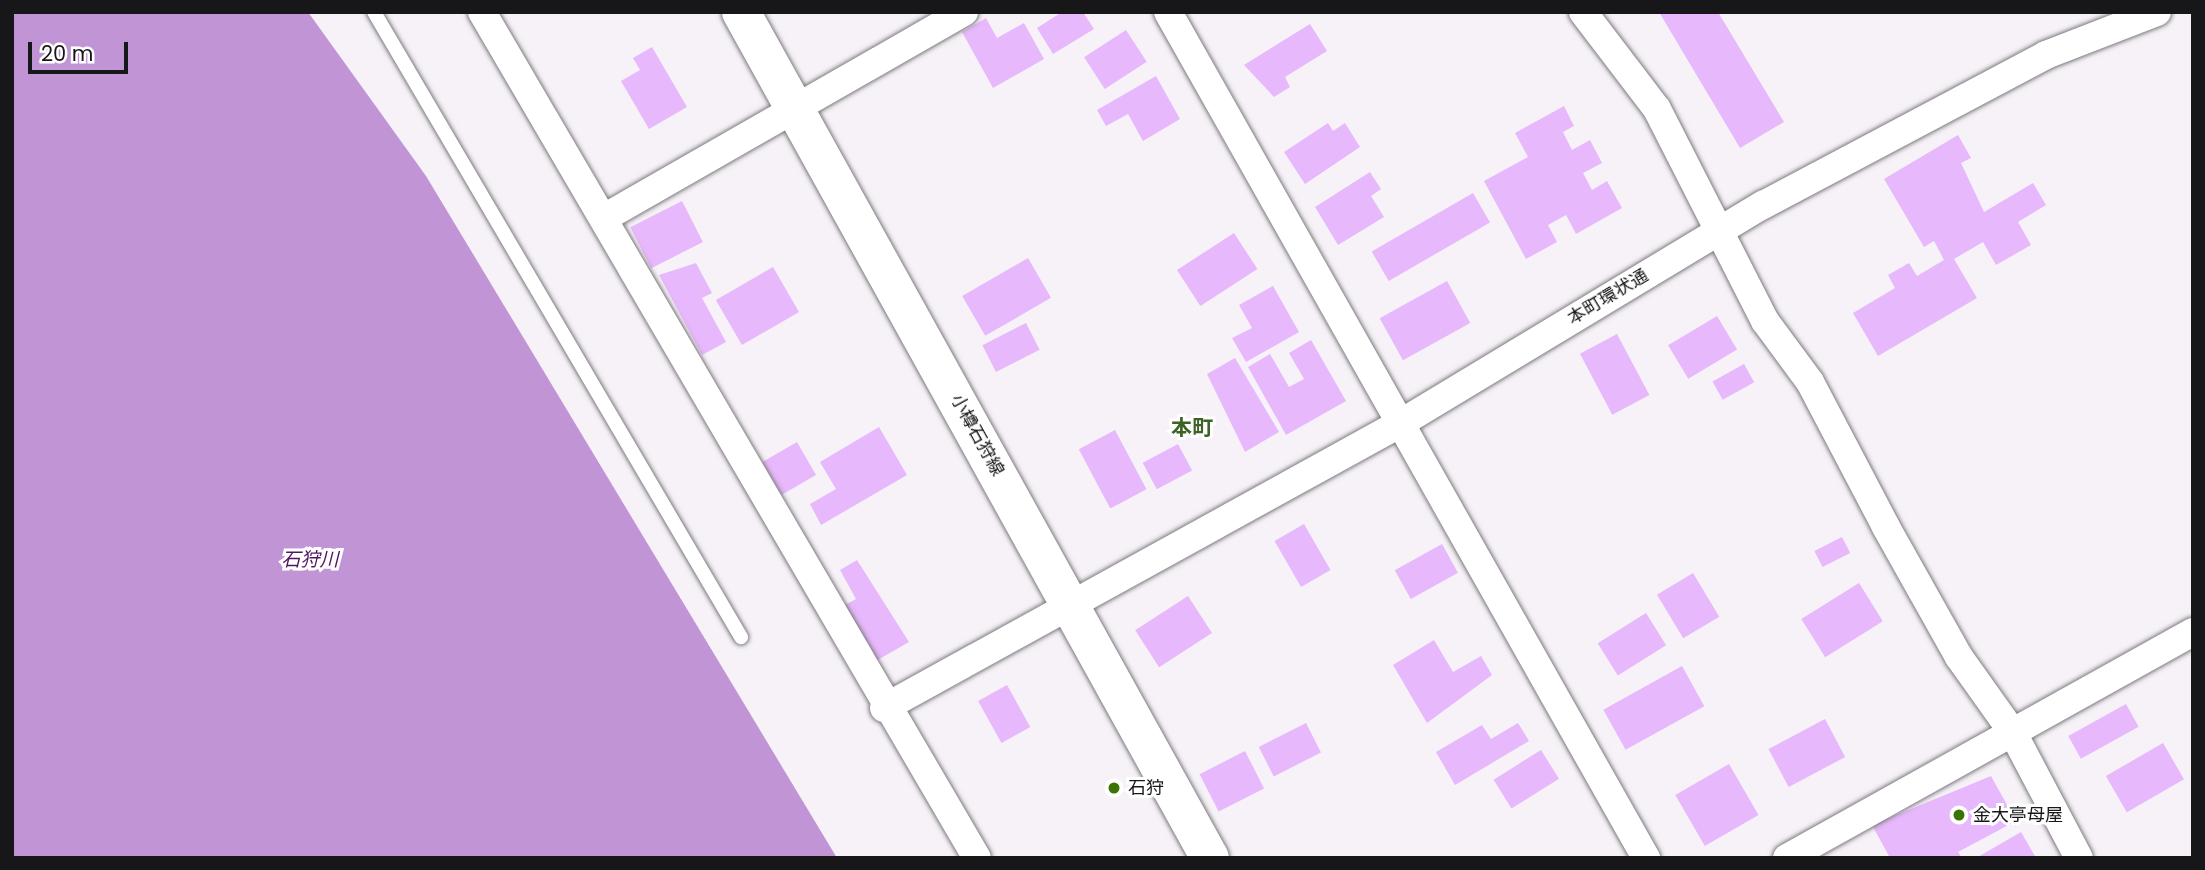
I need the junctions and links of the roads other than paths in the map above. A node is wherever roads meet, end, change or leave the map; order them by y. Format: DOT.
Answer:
graph roads {
  1 [pos="374,12"];
  2 [pos="482,12"];
  3 [pos="741,12"];
  4 [pos="964,12"];
  5 [pos="1168,12"];
  6 [pos="1583,12"];
  7 [pos="2157,12"];
  8 [pos="794,105"];
  9 [pos="604,218"];
  10 [pos="1715,232"];
  11 [pos="1401,423"];
  12 [pos="1069,601"];
  13 [pos="2193,632"];
  14 [pos="741,637"];
  15 [pos="884,708"];
  16 [pos="2013,733"];
  17 [pos="977,858"];
  18 [pos="1210,858"];
  19 [pos="1646,858"];
  20 [pos="1787,858"];
  21 [pos="2079,858"];
  1 -- 14 [label="lane"];
  2 -- 9 [label="street"];
  3 -- 8 [label="main road, 小樽石狩線"];
  4 -- 8 [label="street"];
  5 -- 11 [label="street"];
  6 -- 10 [label="street"];
  7 -- 10 [label="street, 本町環状通"];
  8 -- 9 [label="street"];
  8 -- 12 [label="main road, 小樽石狩線"];
  9 -- 15 [label="street"];
  10 -- 11 [label="street, 本町環状通"];
  10 -- 16 [label="street"];
  11 -- 12 [label="street, 本町環状通"];
  11 -- 19 [label="street"];
  12 -- 15 [label="street, 本町環状通"];
  12 -- 18 [label="main road, 小樽石狩線"];
  13 -- 16 [label="street"];
  15 -- 17 [label="street"];
  16 -- 20 [label="street"];
  16 -- 21 [label="street"];
}
